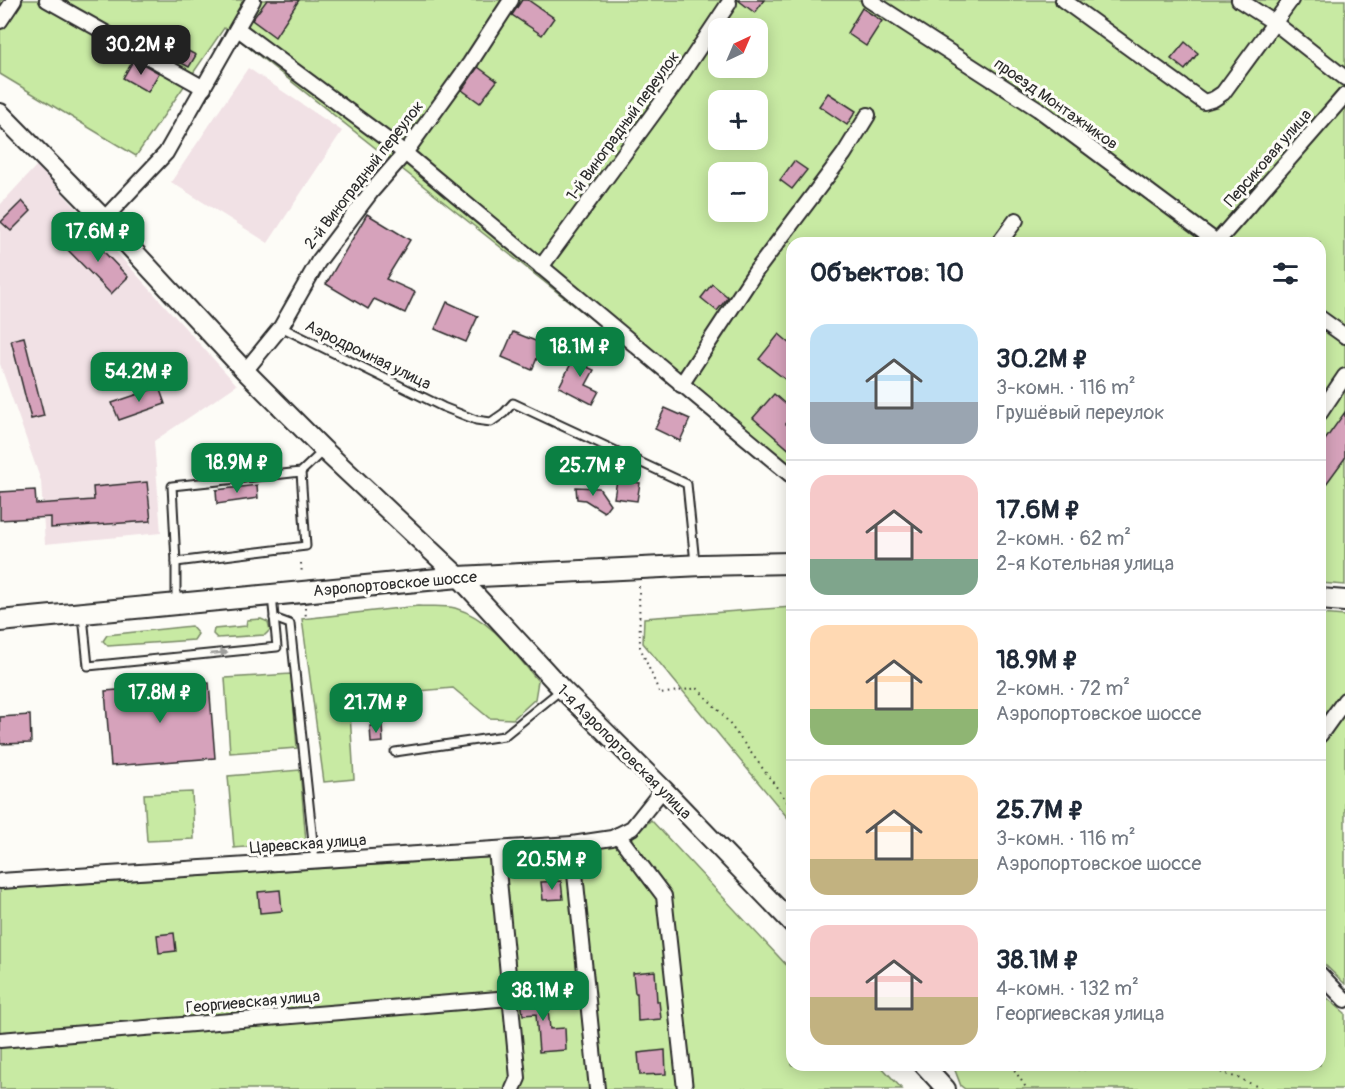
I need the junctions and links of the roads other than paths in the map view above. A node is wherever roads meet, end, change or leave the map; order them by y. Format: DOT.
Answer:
graph roads {
  1 [pos="14,0"];
  2 [pos="47,0"];
  3 [pos="253,0"];
  4 [pos="511,0"];
  5 [pos="869,0"];
  6 [pos="1063,0"];
  7 [pos="1239,0"];
  8 [pos="1291,0"];
  9 [pos="729,3"];
  10 [pos="0,21"];
  11 [pos="1275,23"];
  12 [pos="238,29"];
  13 [pos="1345,78"];
  14 [pos="204,88"];
  15 [pos="1345,95"];
  16 [pos="0,113"];
  17 [pos="868,115"];
  18 [pos="405,153"];
  19 [pos="104,219"];
  20 [pos="1016,220"];
  21 [pos="1003,237"];
  22 [pos="1209,237"];
  23 [pos="1222,237"];
  24 [pos="541,267"];
  25 [pos="1326,322"];
  26 [pos="281,327"];
  27 [pos="1345,336"];
  28 [pos="245,371"];
  29 [pos="1345,376"];
  30 [pos="681,385"];
  31 [pos="1326,404"];
  32 [pos="324,450"];
  33 [pos="786,471"];
  34 [pos="301,472"];
  35 [pos="176,562"];
  36 [pos="786,563"];
  37 [pos="696,565"];
  38 [pos="459,577"];
  39 [pos="272,595"];
  40 [pos="1326,599"];
  41 [pos="1345,601"];
  42 [pos="176,604"];
  43 [pos="83,613"];
  44 [pos="274,618"];
  45 [pos="0,621"];
  46 [pos="562,689"];
  47 [pos="1345,700"];
  48 [pos="1326,727"];
  49 [pos="395,752"];
  50 [pos="663,789"];
  51 [pos="618,835"];
  52 [pos="572,844"];
  53 [pos="496,849"];
  54 [pos="315,861"];
  55 [pos="0,881"];
  56 [pos="786,917"];
  57 [pos="1326,980"];
  58 [pos="510,998"];
  59 [pos="1345,1000"];
  60 [pos="0,1040"];
  61 [pos="930,1071"];
  62 [pos="513,1089"];
  63 [pos="597,1089"];
  64 [pos="685,1089"];
  65 [pos="946,1089"];
  1 -- 10 [label="street"];
  2 -- 14 [label="street"];
  3 -- 12 [label="street"];
  4 -- 18 [label="street, 2-й Виноградный переулок"];
  5 -- 22 [label="street, проезд Монтажников"];
  6 -- 11 [label="street"];
  7 -- 11 [label="street"];
  8 -- 11 [label="street"];
  9 -- 24 [label="street, 1-й Виноградный переулок"];
  11 -- 13 [label="street"];
  12 -- 14 [label="street"];
  12 -- 18 [label="street"];
  14 -- 19 [label="street"];
  15 -- 23 [label="street, Персиковая улица"];
  16 -- 19 [label="street, 1-я Аэропортовская улица"];
  17 -- 30 [label="street"];
  18 -- 24 [label="street"];
  18 -- 26 [label="street, 2-й Виноградный переулок"];
  19 -- 28 [label="street, 1-я Аэропортовская улица"];
  20 -- 21 [label="street"];
  24 -- 30 [label="street"];
  25 -- 27 [label="street"];
  26 -- 28 [label="street, 2-й Виноградный переулок"];
  26 -- 37 [label="lane, Аэродромная улица"];
  28 -- 32 [label="street, 1-я Аэропортовская улица"];
  29 -- 31 [label="street"];
  30 -- 33 [label="street"];
  32 -- 34 [label="lane"];
  32 -- 38 [label="street, 1-я Аэропортовская улица"];
  34 -- 35 [label="lane"];
  34 -- 35 [label="lane"];
  35 -- 42 [label="lane"];
  36 -- 37 [label="main road, Аэропортовское шоссе"];
  37 -- 38 [label="main road, Аэропортовское шоссе"];
  38 -- 39 [label="main road, Аэропортовское шоссе"];
  38 -- 46 [label="street, 1-я Аэропортовская улица"];
  39 -- 42 [label="main road, Аэропортовское шоссе"];
  39 -- 44 [label="lane"];
  40 -- 41 [label="main road"];
  42 -- 43 [label="main road, Аэропортовское шоссе"];
  43 -- 44 [label="lane, one-way"];
  43 -- 45 [label="main road, Аэропортовское шоссе"];
  44 -- 54 [label="lane"];
  46 -- 49 [label="lane"];
  46 -- 50 [label="street, 1-я Аэропортовская улица"];
  47 -- 48 [label="street"];
  50 -- 51 [label="street, Царевская улица"];
  50 -- 56 [label="street, 1-я Аэропортовская улица"];
  51 -- 52 [label="street, Царевская улица"];
  51 -- 64 [label="street"];
  52 -- 53 [label="street, Царевская улица"];
  52 -- 63 [label="street"];
  53 -- 54 [label="street, Царевская улица"];
  53 -- 58 [label="street"];
  54 -- 55 [label="street, Царевская улица"];
  57 -- 59 [label="street"];
  58 -- 60 [label="street, Георгиевская улица"];
  58 -- 62 [label="street"];
  61 -- 65 [label="street"];
}
